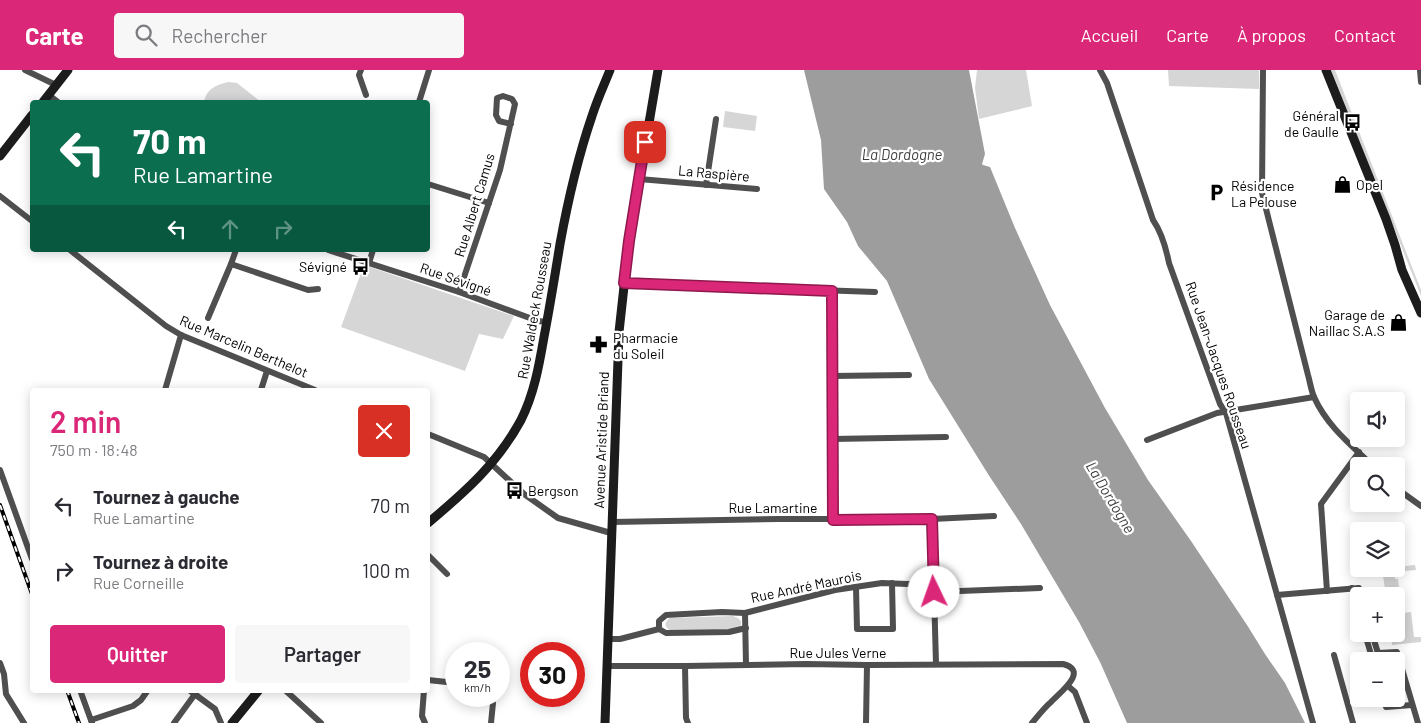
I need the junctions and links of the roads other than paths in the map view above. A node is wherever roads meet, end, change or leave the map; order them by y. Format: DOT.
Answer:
graph roads {
  1 [pos="25,70"];
  2 [pos="68,70"];
  3 [pos="361,70"];
  4 [pos="430,70"];
  5 [pos="610,70"];
  6 [pos="658,70"];
  7 [pos="1100,70"];
  8 [pos="1263,70"];
  9 [pos="1326,70"];
  10 [pos="1420,70"];
  11 [pos="1421,82"];
  12 [pos="56,85"];
  13 [pos="49,95"];
  14 [pos="366,95"];
  15 [pos="45,100"];
  16 [pos="55,100"];
  17 [pos="421,100"];
  18 [pos="30,118"];
  19 [pos="716,119"];
  20 [pos="511,124"];
  21 [pos="0,156"];
  22 [pos="639,179"];
  23 [pos="430,185"];
  24 [pos="706,185"];
  25 [pos="756,189"];
  26 [pos="0,196"];
  27 [pos="489,203"];
  28 [pos="30,219"];
  29 [pos="1395,245"];
  30 [pos="73,252"];
  31 [pos="235,252"];
  32 [pos="334,252"];
  33 [pos="372,252"];
  34 [pos="369,263"];
  35 [pos="231,264"];
  36 [pos="624,283"];
  37 [pos="318,289"];
  38 [pos="832,291"];
  39 [pos="459,292"];
  40 [pos="875,292"];
  41 [pos="1421,301"];
  42 [pos="1421,313"];
  43 [pos="208,318"];
  44 [pos="547,322"];
  45 [pos="181,335"];
  46 [pos="268,371"];
  47 [pos="909,375"];
  48 [pos="832,376"];
  49 [pos="166,388"];
  50 [pos="262,388"];
  51 [pos="310,388"];
  52 [pos="1314,397"];
  53 [pos="1226,413"];
  54 [pos="430,435"];
  55 [pos="946,437"];
  56 [pos="832,439"];
  57 [pos="1147,440"];
  58 [pos="1358,452"];
  59 [pos="1363,457"];
  60 [pos="491,464"];
  61 [pos="0,470"];
  62 [pos="1405,494"];
  63 [pos="1421,506"];
  64 [pos="994,516"];
  65 [pos="932,519"];
  66 [pos="833,520"];
  67 [pos="430,521"];
  68 [pos="612,522"];
  69 [pos="612,533"];
  70 [pos="30,553"];
  71 [pos="430,557"];
  72 [pos="447,574"];
  73 [pos="892,583"];
  74 [pos="856,587"];
  75 [pos="934,588"];
  76 [pos="1040,588"];
  77 [pos="1350,588"];
  78 [pos="1327,591"];
  79 [pos="1278,595"];
  80 [pos="745,613"];
  81 [pos="746,628"];
  82 [pos="659,629"];
  83 [pos="608,639"];
  84 [pos="1334,655"];
  85 [pos="0,663"];
  86 [pos="746,664"];
  87 [pos="936,664"];
  88 [pos="867,665"];
  89 [pos="607,666"];
  90 [pos="685,666"];
  91 [pos="430,680"];
  92 [pos="1405,680"];
  93 [pos="445,682"];
  94 [pos="1068,686"];
  95 [pos="81,693"];
  96 [pos="146,693"];
  97 [pos="193,693"];
  98 [pos="196,693"];
  99 [pos="257,693"];
  100 [pos="288,693"];
  101 [pos="424,693"];
  102 [pos="1412,705"];
  103 [pos="1405,706"];
  104 [pos="493,707"];
  105 [pos="92,722"];
  106 [pos="24,723"];
  107 [pos="174,723"];
  108 [pos="221,723"];
  109 [pos="232,723"];
  110 [pos="321,723"];
  111 [pos="425,723"];
  112 [pos="491,723"];
  113 [pos="606,723"];
  114 [pos="688,723"];
  115 [pos="866,723"];
  116 [pos="1032,723"];
  117 [pos="1087,723"];
  118 [pos="1313,723"];
  119 [pos="1353,723"];
  120 [pos="1418,723"];
  1 -- 12 [label="street"];
  2 -- 12 [label="main road"];
  3 -- 14 [label="street"];
  4 -- 17 [label="street"];
  5 -- 44 [label="main road, Rue Waldeck Rousseau"];
  6 -- 22 [label="main road, Avenue Aristide Briand"];
  7 -- 53 [label="street, Rue Jean-Jacques Rousseau"];
  8 -- 52 [label="street"];
  9 -- 29 [label="main road"];
  10 -- 11 [label="street"];
  12 -- 13 [label="main road"];
  13 -- 15 [label="main road"];
  13 -- 16 [label="street"];
  18 -- 21 [label="main road"];
  19 -- 24 [label="street"];
  20 -- 20 [label="street, Rue Albert Camus"];
  20 -- 27 [label="street, Rue Albert Camus"];
  22 -- 24 [label="street, La Raspière"];
  22 -- 36 [label="main road, Avenue Aristide Briand"];
  23 -- 27 [label="street"];
  24 -- 25 [label="street, La Raspière"];
  26 -- 28 [label="street"];
  27 -- 39 [label="street, Rue Albert Camus"];
  29 -- 41 [label="main road"];
  29 -- 42 [label="main road"];
  30 -- 45 [label="street, Rue Marcelin Berthelot"];
  31 -- 35 [label="street"];
  32 -- 34 [label="street, Rue Sévigné"];
  33 -- 34 [label="street"];
  34 -- 39 [label="street, Rue Sévigné"];
  35 -- 37 [label="street"];
  35 -- 43 [label="street"];
  36 -- 38 [label="street"];
  36 -- 68 [label="main road, Avenue Aristide Briand"];
  38 -- 40 [label="street"];
  38 -- 48 [label="street"];
  39 -- 44 [label="street, Rue Sévigné"];
  44 -- 60 [label="main road, Rue Waldeck Rousseau"];
  45 -- 46 [label="street, Rue Marcelin Berthelot"];
  45 -- 49 [label="street"];
  46 -- 50 [label="street"];
  46 -- 51 [label="street, Rue Marcelin Berthelot"];
  47 -- 48 [label="street"];
  48 -- 56 [label="street"];
  52 -- 53 [label="street"];
  52 -- 58 [label="street"];
  53 -- 57 [label="street"];
  53 -- 79 [label="street, Rue Jean-Jacques Rousseau"];
  54 -- 60 [label="street"];
  55 -- 56 [label="street"];
  56 -- 66 [label="street"];
  58 -- 59 [label="street"];
  58 -- 78 [label="street"];
  60 -- 67 [label="main road, Rue Waldeck Rousseau"];
  60 -- 69 [label="street"];
  61 -- 70 [label="street"];
  62 -- 63 [label="street"];
  64 -- 65 [label="street, Rue Lamartine"];
  65 -- 66 [label="street, Rue Lamartine"];
  65 -- 75 [label="street"];
  66 -- 68 [label="street, Rue Lamartine"];
  68 -- 69 [label="main road, Avenue Aristide Briand"];
  69 -- 83 [label="main road, Avenue Aristide Briand"];
  71 -- 72 [label="street"];
  73 -- 74 [label="street, Rue André Maurois"];
  73 -- 74 [label="street"];
  73 -- 75 [label="street, Rue André Maurois"];
  74 -- 80 [label="street, Rue André Maurois"];
  75 -- 76 [label="street, Rue André Maurois"];
  75 -- 87 [label="street"];
  77 -- 78 [label="street"];
  78 -- 79 [label="street"];
  79 -- 118 [label="street, Rue Jean-Jacques Rousseau"];
  80 -- 81 [label="street, Rue André Maurois"];
  80 -- 82 [label="street, Rue André Maurois"];
  81 -- 82 [label="street"];
  81 -- 86 [label="street, Rue André Maurois"];
  82 -- 83 [label="street"];
  83 -- 89 [label="main road, Avenue Aristide Briand"];
  84 -- 119 [label="street"];
  85 -- 106 [label="street"];
  86 -- 88 [label="street, Rue Jules Verne"];
  86 -- 90 [label="street, Rue Jules Verne"];
  87 -- 88 [label="street, Rue Jules Verne"];
  87 -- 94 [label="street, Rue Jules Verne"];
  88 -- 115 [label="street"];
  89 -- 90 [label="street, Rue Jules Verne"];
  89 -- 113 [label="main road, Avenue Aristide Briand"];
  90 -- 114 [label="street"];
  91 -- 93 [label="street"];
  92 -- 102 [label="street"];
  94 -- 116 [label="street"];
  94 -- 117 [label="street"];
  95 -- 105 [label="street"];
  96 -- 105 [label="street"];
  97 -- 107 [label="street"];
  98 -- 108 [label="street"];
  99 -- 109 [label="main road"];
  100 -- 110 [label="street"];
  101 -- 111 [label="street"];
  102 -- 103 [label="street"];
  102 -- 120 [label="street"];
  104 -- 112 [label="street"];
}
